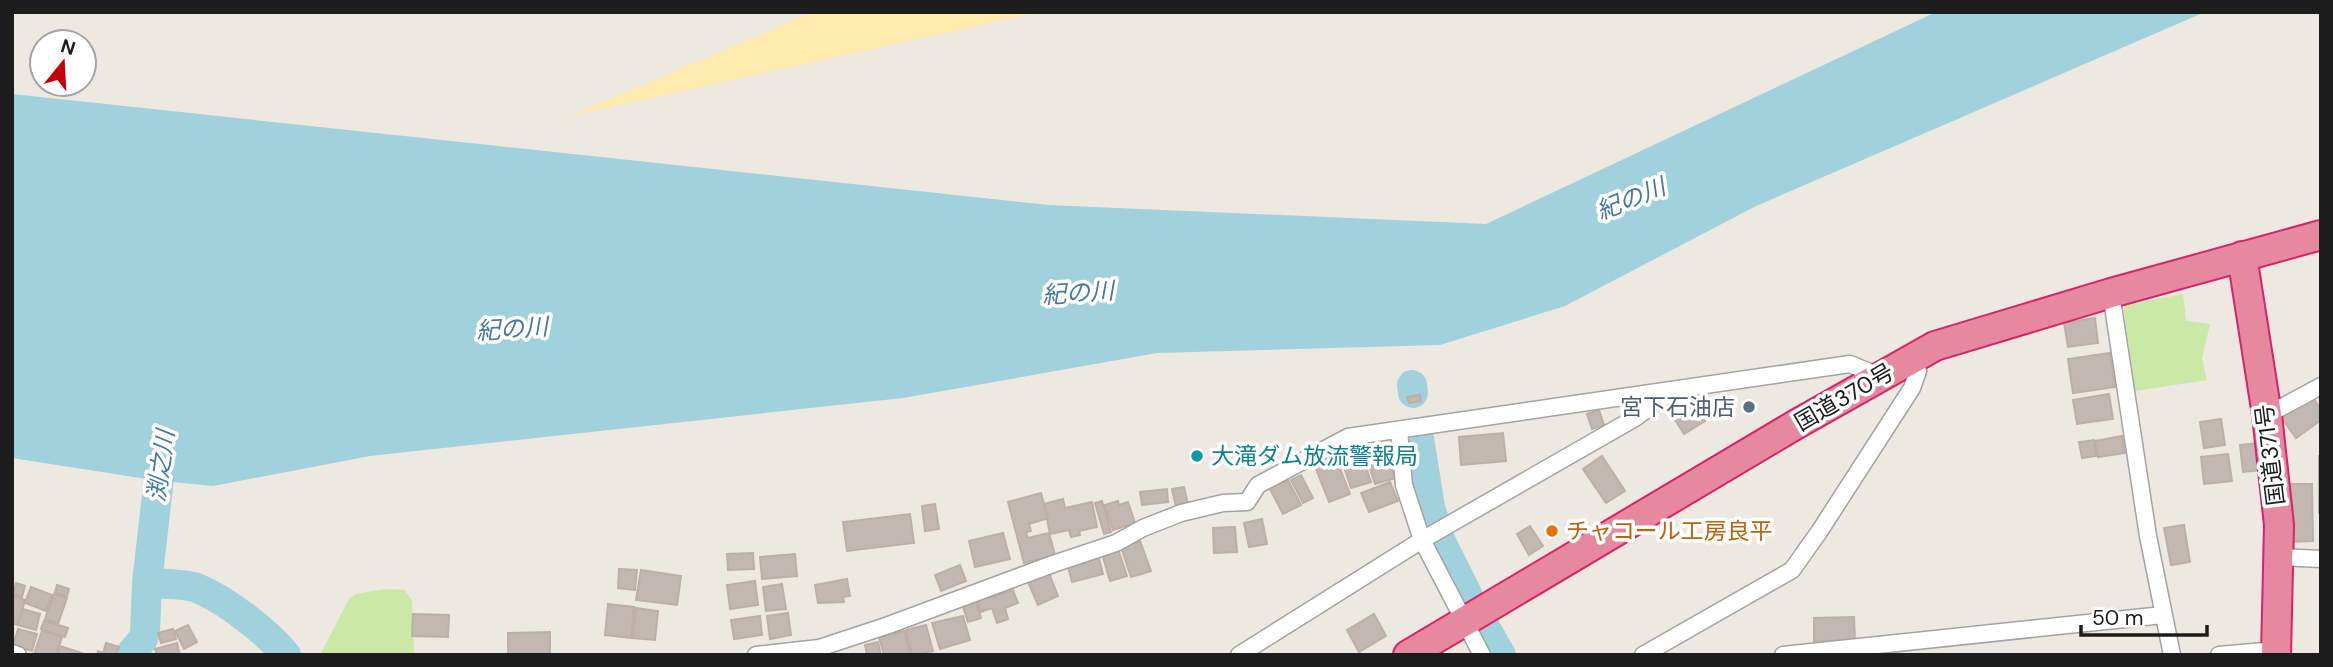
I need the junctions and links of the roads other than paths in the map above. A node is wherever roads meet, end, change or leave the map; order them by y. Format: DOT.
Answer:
graph roads {
  1 [pos="2321,235"];
  2 [pos="2242,256"];
  3 [pos="2111,293"];
  4 [pos="1910,359"];
  5 [pos="1879,376"];
  6 [pos="2321,386"];
  7 [pos="1671,391"];
  8 [pos="2267,415"];
  9 [pos="1399,431"];
  10 [pos="1426,538"];
  11 [pos="2280,557"];
  12 [pos="2321,559"];
  13 [pos="2163,615"];
  14 [pos="1465,619"];
  15 [pos="2276,652"];
  16 [pos="12,653"];
  17 [pos="18,655"];
  18 [pos="757,655"];
  19 [pos="1239,655"];
  20 [pos="1408,655"];
  21 [pos="1482,655"];
  22 [pos="1643,655"];
  23 [pos="1783,655"];
  24 [pos="2172,655"];
  25 [pos="2219,655"];
  1 -- 2 [label="highway, 国道370号"];
  2 -- 3 [label="highway, 国道370号"];
  2 -- 8 [label="highway, 国道371号"];
  3 -- 4 [label="highway, 国道370号"];
  3 -- 13 [label="street"];
  4 -- 5 [label="highway, 国道370号"];
  4 -- 22 [label="street"];
  5 -- 7 [label="street"];
  5 -- 14 [label="highway, 国道370号"];
  6 -- 8 [label="street"];
  7 -- 9 [label="street"];
  7 -- 10 [label="street"];
  8 -- 11 [label="highway, 国道371号"];
  9 -- 10 [label="street"];
  9 -- 18 [label="street"];
  10 -- 14 [label="street"];
  10 -- 19 [label="street"];
  11 -- 12 [label="street"];
  11 -- 15 [label="highway, 国道371号"];
  13 -- 23 [label="street"];
  13 -- 24 [label="street"];
  14 -- 20 [label="highway, 国道370号"];
  14 -- 21 [label="street"];
  15 -- 25 [label="street"];
  16 -- 17 [label="street"];
}
